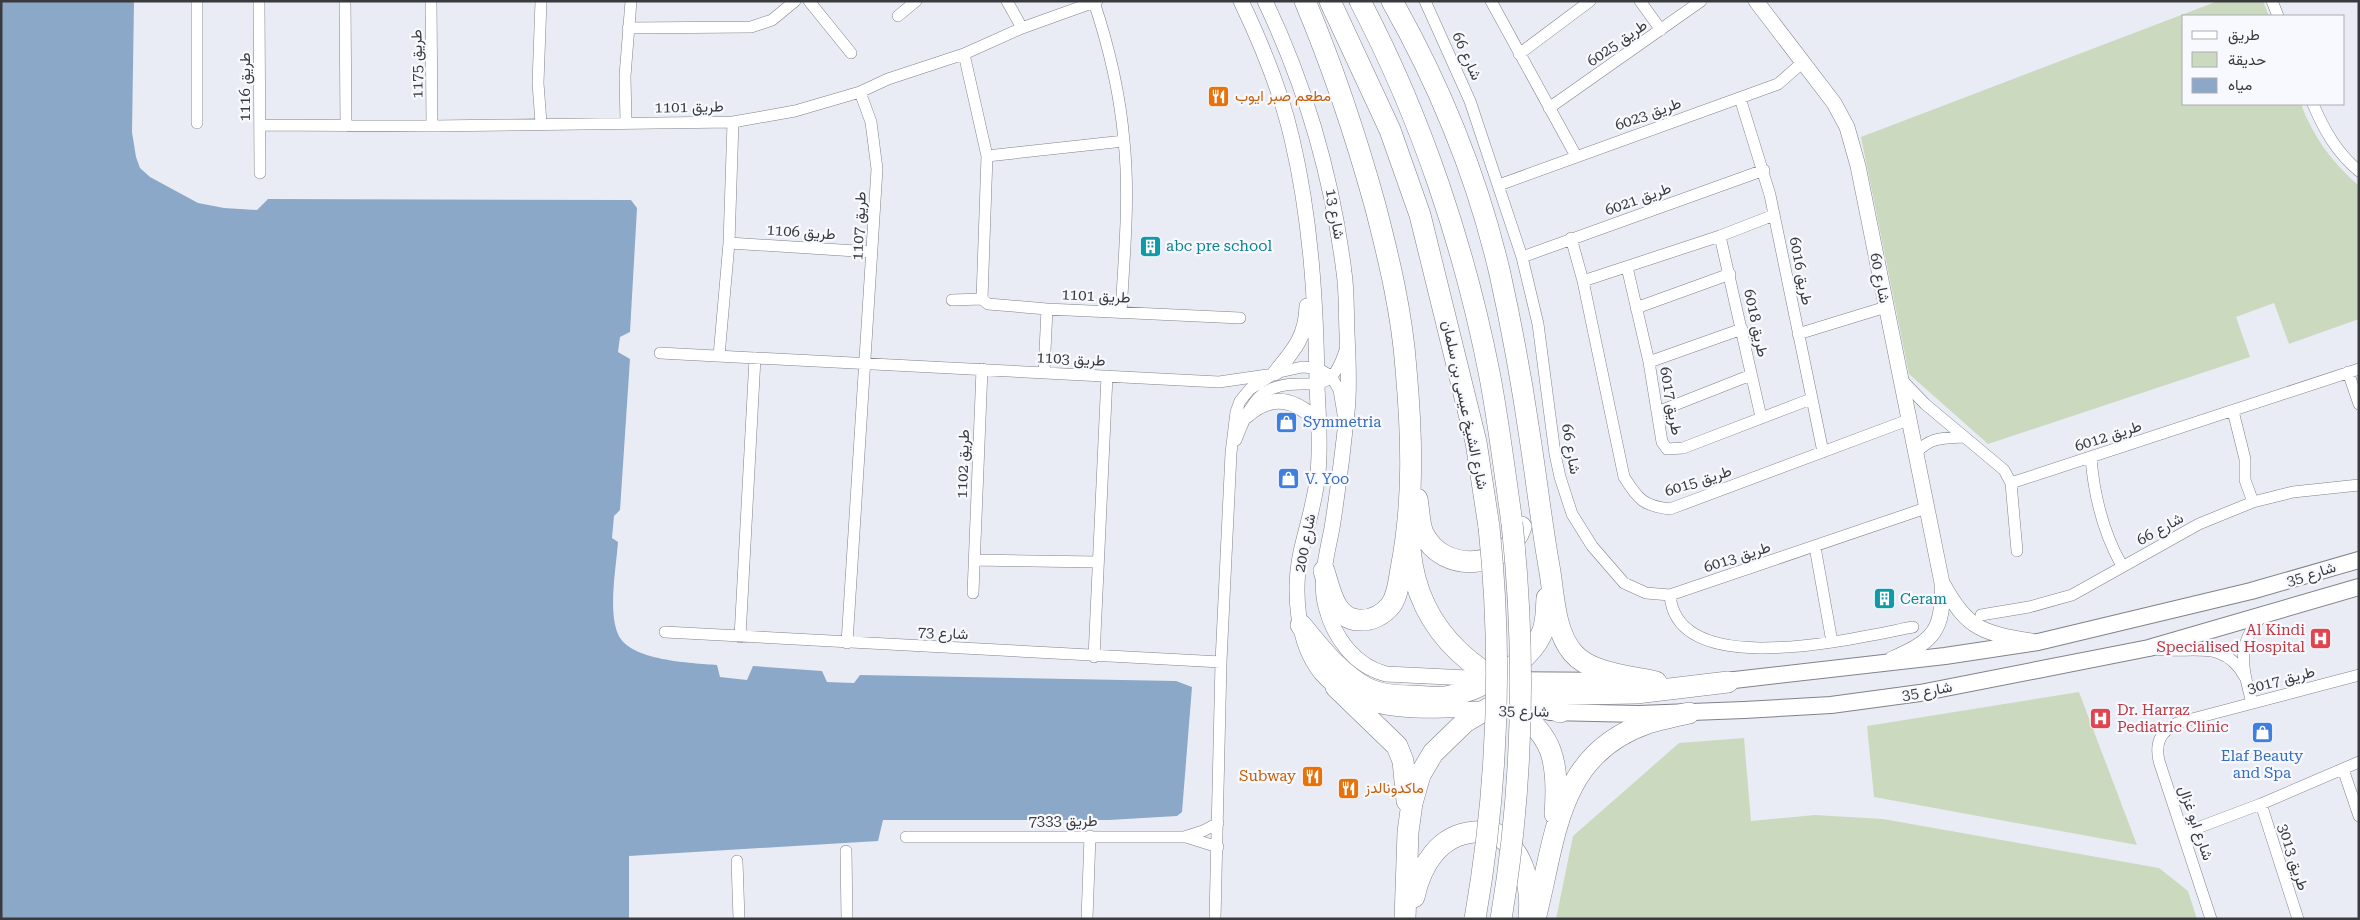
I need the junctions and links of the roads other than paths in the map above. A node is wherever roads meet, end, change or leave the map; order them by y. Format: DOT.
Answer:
graph roads {
  1 [pos="197,1"];
  2 [pos="259,1"];
  3 [pos="345,1"];
  4 [pos="431,1"];
  5 [pos="541,1"];
  6 [pos="631,1"];
  7 [pos="795,1"];
  8 [pos="809,1"];
  9 [pos="916,1"];
  10 [pos="1007,1"];
  11 [pos="1234,1"];
  12 [pos="1241,1"];
  13 [pos="1265,1"];
  14 [pos="1305,1"];
  15 [pos="1330,1"];
  16 [pos="1360,1"];
  17 [pos="1392,1"];
  18 [pos="1425,1"];
  19 [pos="1491,1"];
  20 [pos="1590,1"];
  21 [pos="1640,1"];
  22 [pos="1701,1"];
  23 [pos="1756,1"];
  24 [pos="2272,1"];
  25 [pos="1096,2"];
  26 [pos="2278,15"];
  27 [pos="898,16"];
  28 [pos="1250,21"];
  29 [pos="628,28"];
  30 [pos="1022,28"];
  31 [pos="1661,30"];
  32 [pos="850,53"];
  33 [pos="964,54"];
  34 [pos="1520,54"];
  35 [pos="1802,63"];
  36 [pos="860,92"];
  37 [pos="1740,98"];
  38 [pos="2314,105"];
  39 [pos="1549,108"];
  40 [pos="733,122"];
  41 [pos="197,123"];
  42 [pos="541,123"];
  43 [pos="626,123"];
  44 [pos="260,125"];
  45 [pos="346,126"];
  46 [pos="432,126"];
  47 [pos="1124,141"];
  48 [pos="987,156"];
  49 [pos="1576,156"];
  50 [pos="1764,170"];
  51 [pos="2359,171"];
  52 [pos="1299,172"];
  53 [pos="260,173"];
  54 [pos="1499,185"];
  55 [pos="1774,215"];
  56 [pos="1720,236"];
  57 [pos="1571,238"];
  58 [pos="728,243"];
  59 [pos="872,252"];
  60 [pos="1522,257"];
  61 [pos="1627,267"];
  62 [pos="1730,274"];
  63 [pos="1583,281"];
  64 [pos="982,299"];
  65 [pos="952,300"];
  66 [pos="1886,307"];
  67 [pos="1636,308"];
  68 [pos="1047,309"];
  69 [pos="1121,313"];
  70 [pos="1240,318"];
  71 [pos="1742,329"];
  72 [pos="1798,334"];
  73 [pos="1347,343"];
  74 [pos="660,354"];
  75 [pos="719,356"];
  76 [pos="755,358"];
  77 [pos="1649,362"];
  78 [pos="865,364"];
  79 [pos="1317,368"];
  80 [pos="982,369"];
  81 [pos="2354,371"];
  82 [pos="1044,372"];
  83 [pos="1275,373"];
  84 [pos="1751,375"];
  85 [pos="1107,376"];
  86 [pos="1331,376"];
  87 [pos="1900,380"];
  88 [pos="1317,385"];
  89 [pos="1811,399"];
  90 [pos="2359,404"];
  91 [pos="2233,411"];
  92 [pos="1657,412"];
  93 [pos="1246,416"];
  94 [pos="1761,417"];
  95 [pos="1908,420"];
  96 [pos="1318,423"];
  97 [pos="1964,437"];
  98 [pos="1344,439"];
  99 [pos="1530,439"];
  100 [pos="1823,452"];
  101 [pos="1231,453"];
  102 [pos="1915,454"];
  103 [pos="2091,458"];
  104 [pos="1411,464"];
  105 [pos="2011,483"];
  106 [pos="2359,485"];
  107 [pos="2253,502"];
  108 [pos="1926,508"];
  109 [pos="1408,524"];
  110 [pos="1542,531"];
  111 [pos="1815,547"];
  112 [pos="2017,551"];
  113 [pos="974,560"];
  114 [pos="2359,560"];
  115 [pos="1098,562"];
  116 [pos="2122,566"];
  117 [pos="1324,571"];
  118 [pos="1942,583"];
  119 [pos="2359,586"];
  120 [pos="973,593"];
  121 [pos="1670,595"];
  122 [pos="1981,615"];
  123 [pos="2262,616"];
  124 [pos="1301,625"];
  125 [pos="1913,628"];
  126 [pos="665,632"];
  127 [pos="740,637"];
  128 [pos="1832,642"];
  129 [pos="2038,642"];
  130 [pos="847,643"];
  131 [pos="2149,648"];
  132 [pos="1094,657"];
  133 [pos="1221,662"];
  134 [pos="1883,663"];
  135 [pos="2245,677"];
  136 [pos="2358,679"];
  137 [pos="1477,682"];
  138 [pos="1656,682"];
  139 [pos="1728,682"];
  140 [pos="1336,687"];
  141 [pos="2252,703"];
  142 [pos="1506,704"];
  143 [pos="1560,712"];
  144 [pos="1689,713"];
  145 [pos="2160,736"];
  146 [pos="2359,762"];
  147 [pos="2343,769"];
  148 [pos="2261,804"];
  149 [pos="2359,816"];
  150 [pos="1218,823"];
  151 [pos="1408,832"];
  152 [pos="2184,833"];
  153 [pos="1090,836"];
  154 [pos="906,837"];
  155 [pos="1184,837"];
  156 [pos="1554,842"];
  157 [pos="1218,846"];
  158 [pos="846,851"];
  159 [pos="737,861"];
  160 [pos="740,919"];
  161 [pos="847,919"];
  162 [pos="1087,919"];
  163 [pos="1215,919"];
  164 [pos="1407,919"];
  165 [pos="1475,919"];
  166 [pos="1501,919"];
  167 [pos="1528,919"];
  168 [pos="1536,919"];
  169 [pos="2211,919"];
  170 [pos="2298,919"];
  1 -- 41 [label="street"];
  2 -- 44 [label="street, طريق 1116"];
  3 -- 45 [label="street"];
  4 -- 46 [label="street, طريق 1175"];
  5 -- 42 [label="street"];
  6 -- 29 [label="street"];
  7 -- 29 [label="street"];
  8 -- 32 [label="street"];
  9 -- 27 [label="street"];
  10 -- 30 [label="street"];
  11 -- 28 [label="street"];
  12 -- 28 [label="street, شارع 13"];
  13 -- 73 [label="street, شارع 13"];
  14 -- 104 [label="highway"];
  15 -- 165 [label="highway, شارع الشيخ عيسى بن سلمان, bridge"];
  16 -- 166 [label="highway, شارع الشيخ عيسى بن سلمان, bridge"];
  17 -- 99 [label="highway"];
  18 -- 54 [label="street, شارع 66"];
  19 -- 34 [label="street"];
  20 -- 34 [label="street"];
  21 -- 31 [label="street"];
  22 -- 31 [label="street, طريق 6025"];
  23 -- 35 [label="street, شارع 60"];
  24 -- 26 [label="street"];
  25 -- 30 [label="street, طريق 1101"];
  25 -- 47 [label="street"];
  28 -- 52 [label="street, شارع 13"];
  29 -- 43 [label="street"];
  30 -- 33 [label="street, طريق 1101"];
  31 -- 39 [label="street, طريق 6025"];
  33 -- 36 [label="street, طريق 1101"];
  33 -- 48 [label="street"];
  34 -- 39 [label="street"];
  35 -- 37 [label="street, طريق 6023"];
  35 -- 66 [label="street, شارع 60"];
  36 -- 40 [label="street, طريق 1101"];
  36 -- 59 [label="street, طريق 1107"];
  37 -- 49 [label="street, طريق 6023"];
  37 -- 50 [label="street, طريق 6016"];
  38 -- 51 [label="street"];
  39 -- 49 [label="street"];
  40 -- 43 [label="street, طريق 1101"];
  40 -- 58 [label="street"];
  42 -- 43 [label="street, طريق 1101"];
  42 -- 46 [label="street, طريق 1101"];
  44 -- 45 [label="street, طريق 1101"];
  44 -- 53 [label="street, طريق 1116"];
  45 -- 46 [label="street, طريق 1101"];
  47 -- 48 [label="street"];
  47 -- 69 [label="street"];
  48 -- 64 [label="street"];
  49 -- 54 [label="street, طريق 6023"];
  50 -- 55 [label="street, طريق 6016"];
  50 -- 57 [label="street, طريق 6021"];
  52 -- 79 [label="street, شارع 13"];
  52 -- 83 [label="street"];
  54 -- 60 [label="street, شارع 66"];
  55 -- 56 [label="street"];
  55 -- 72 [label="street, طريق 6016"];
  56 -- 61 [label="street"];
  56 -- 62 [label="street, طريق 6018"];
  57 -- 60 [label="street, طريق 6021"];
  57 -- 63 [label="street, طريق 6015"];
  58 -- 59 [label="street, طريق 1106"];
  58 -- 75 [label="street"];
  59 -- 78 [label="street, طريق 1107"];
  60 -- 121 [label="street, شارع 66"];
  61 -- 63 [label="street"];
  61 -- 67 [label="street, طريق 6017"];
  62 -- 67 [label="street"];
  62 -- 71 [label="street, طريق 6018"];
  63 -- 100 [label="street, طريق 6015"];
  64 -- 65 [label="street, طريق 1101"];
  64 -- 68 [label="street, طريق 1101"];
  66 -- 72 [label="street"];
  66 -- 87 [label="street, شارع 60"];
  67 -- 77 [label="street, طريق 6017"];
  68 -- 69 [label="street, طريق 1101"];
  68 -- 82 [label="street"];
  69 -- 70 [label="street, طريق 1101"];
  71 -- 77 [label="street"];
  71 -- 84 [label="street, طريق 6018"];
  72 -- 89 [label="street, طريق 6016"];
  73 -- 86 [label="street"];
  73 -- 98 [label="street, شارع 13"];
  74 -- 75 [label="street, طريق 1103"];
  75 -- 76 [label="street, طريق 1103"];
  76 -- 78 [label="street, طريق 1103"];
  76 -- 127 [label="street"];
  77 -- 92 [label="street, طريق 6017"];
  78 -- 80 [label="street, طريق 1103"];
  78 -- 130 [label="street"];
  79 -- 83 [label="street"];
  79 -- 86 [label="street"];
  79 -- 88 [label="street, شارع 200"];
  80 -- 82 [label="street, طريق 1103"];
  80 -- 113 [label="street, طريق 1102"];
  81 -- 90 [label="street"];
  81 -- 91 [label="street, طريق 6012"];
  82 -- 85 [label="street, طريق 1103"];
  83 -- 85 [label="street, طريق 1103"];
  83 -- 101 [label="street"];
  84 -- 92 [label="street"];
  84 -- 94 [label="street, طريق 6018"];
  85 -- 115 [label="street"];
  86 -- 88 [label="street"];
  86 -- 98 [label="street, شارع 200"];
  87 -- 95 [label="street, شارع 60"];
  87 -- 97 [label="street"];
  88 -- 93 [label="street"];
  88 -- 96 [label="street, شارع 200"];
  89 -- 94 [label="street, طريق 6017"];
  89 -- 100 [label="street, طريق 6016"];
  91 -- 103 [label="street, طريق 6012"];
  91 -- 107 [label="street"];
  92 -- 94 [label="street, طريق 6017"];
  93 -- 96 [label="street"];
  93 -- 101 [label="street"];
  95 -- 100 [label="street, طريق 6015"];
  95 -- 102 [label="street, شارع 60"];
  96 -- 124 [label="street, شارع 200"];
  97 -- 102 [label="street"];
  97 -- 105 [label="street"];
  98 -- 117 [label="street, شارع 200"];
  99 -- 104 [label="highway"];
  99 -- 110 [label="highway"];
  101 -- 133 [label="street"];
  102 -- 108 [label="street, شارع 60"];
  103 -- 105 [label="street, طريق 6012"];
  103 -- 116 [label="street"];
  104 -- 109 [label="highway"];
  105 -- 112 [label="street"];
  106 -- 107 [label="street, شارع 66"];
  107 -- 116 [label="street, شارع 66"];
  108 -- 111 [label="street, طريق 6013"];
  108 -- 118 [label="street, شارع 60"];
  109 -- 117 [label="highway"];
  109 -- 137 [label="highway"];
  110 -- 137 [label="highway"];
  110 -- 138 [label="highway"];
  111 -- 121 [label="street, طريق 6013"];
  111 -- 128 [label="street"];
  113 -- 115 [label="street"];
  113 -- 120 [label="street, طريق 1102"];
  114 -- 129 [label="main road, شارع 35"];
  115 -- 132 [label="street"];
  116 -- 122 [label="street, شارع 66"];
  117 -- 137 [label="street, شارع 200"];
  118 -- 129 [label="street"];
  118 -- 134 [label="street"];
  119 -- 123 [label="main road, شارع 35"];
  121 -- 128 [label="street"];
  123 -- 131 [label="main road, شارع 35"];
  123 -- 135 [label="street"];
  124 -- 137 [label="highway"];
  124 -- 140 [label="street, شارع 200"];
  125 -- 128 [label="street"];
  126 -- 127 [label="street, شارع 73"];
  127 -- 130 [label="street, شارع 73"];
  129 -- 134 [label="main road, شارع 35"];
  130 -- 132 [label="street, شارع 73"];
  131 -- 135 [label="street"];
  131 -- 144 [label="main road, شارع 35"];
  132 -- 133 [label="street, شارع 73"];
  133 -- 150 [label="street"];
  134 -- 139 [label="main road, شارع 35"];
  135 -- 141 [label="street"];
  136 -- 141 [label="street, طريق 3017"];
  137 -- 138 [label="main road, شارع 35"];
  137 -- 142 [label="highway"];
  138 -- 139 [label="main road, شارع 35"];
  139 -- 142 [label="highway"];
  140 -- 142 [label="street, شارع 200"];
  140 -- 151 [label="highway"];
  141 -- 145 [label="street, طريق 3017"];
  142 -- 143 [label="highway"];
  142 -- 151 [label="highway"];
  142 -- 156 [label="highway"];
  143 -- 144 [label="main road, شارع 35"];
  144 -- 156 [label="highway"];
  145 -- 152 [label="street, شارع ابو غزال"];
  146 -- 147 [label="street"];
  147 -- 148 [label="street"];
  147 -- 149 [label="street"];
  148 -- 152 [label="street"];
  148 -- 170 [label="street, طريق 3013"];
  150 -- 155 [label="street, طريق 7333"];
  150 -- 157 [label="street"];
  151 -- 164 [label="highway"];
  152 -- 169 [label="street, شارع ابو غزال"];
  153 -- 154 [label="street, طريق 7333"];
  153 -- 155 [label="street, طريق 7333"];
  153 -- 162 [label="street"];
  155 -- 157 [label="street"];
  156 -- 168 [label="highway"];
  157 -- 163 [label="street"];
  158 -- 161 [label="street"];
  159 -- 160 [label="street"];
  164 -- 167 [label="highway"];
}
